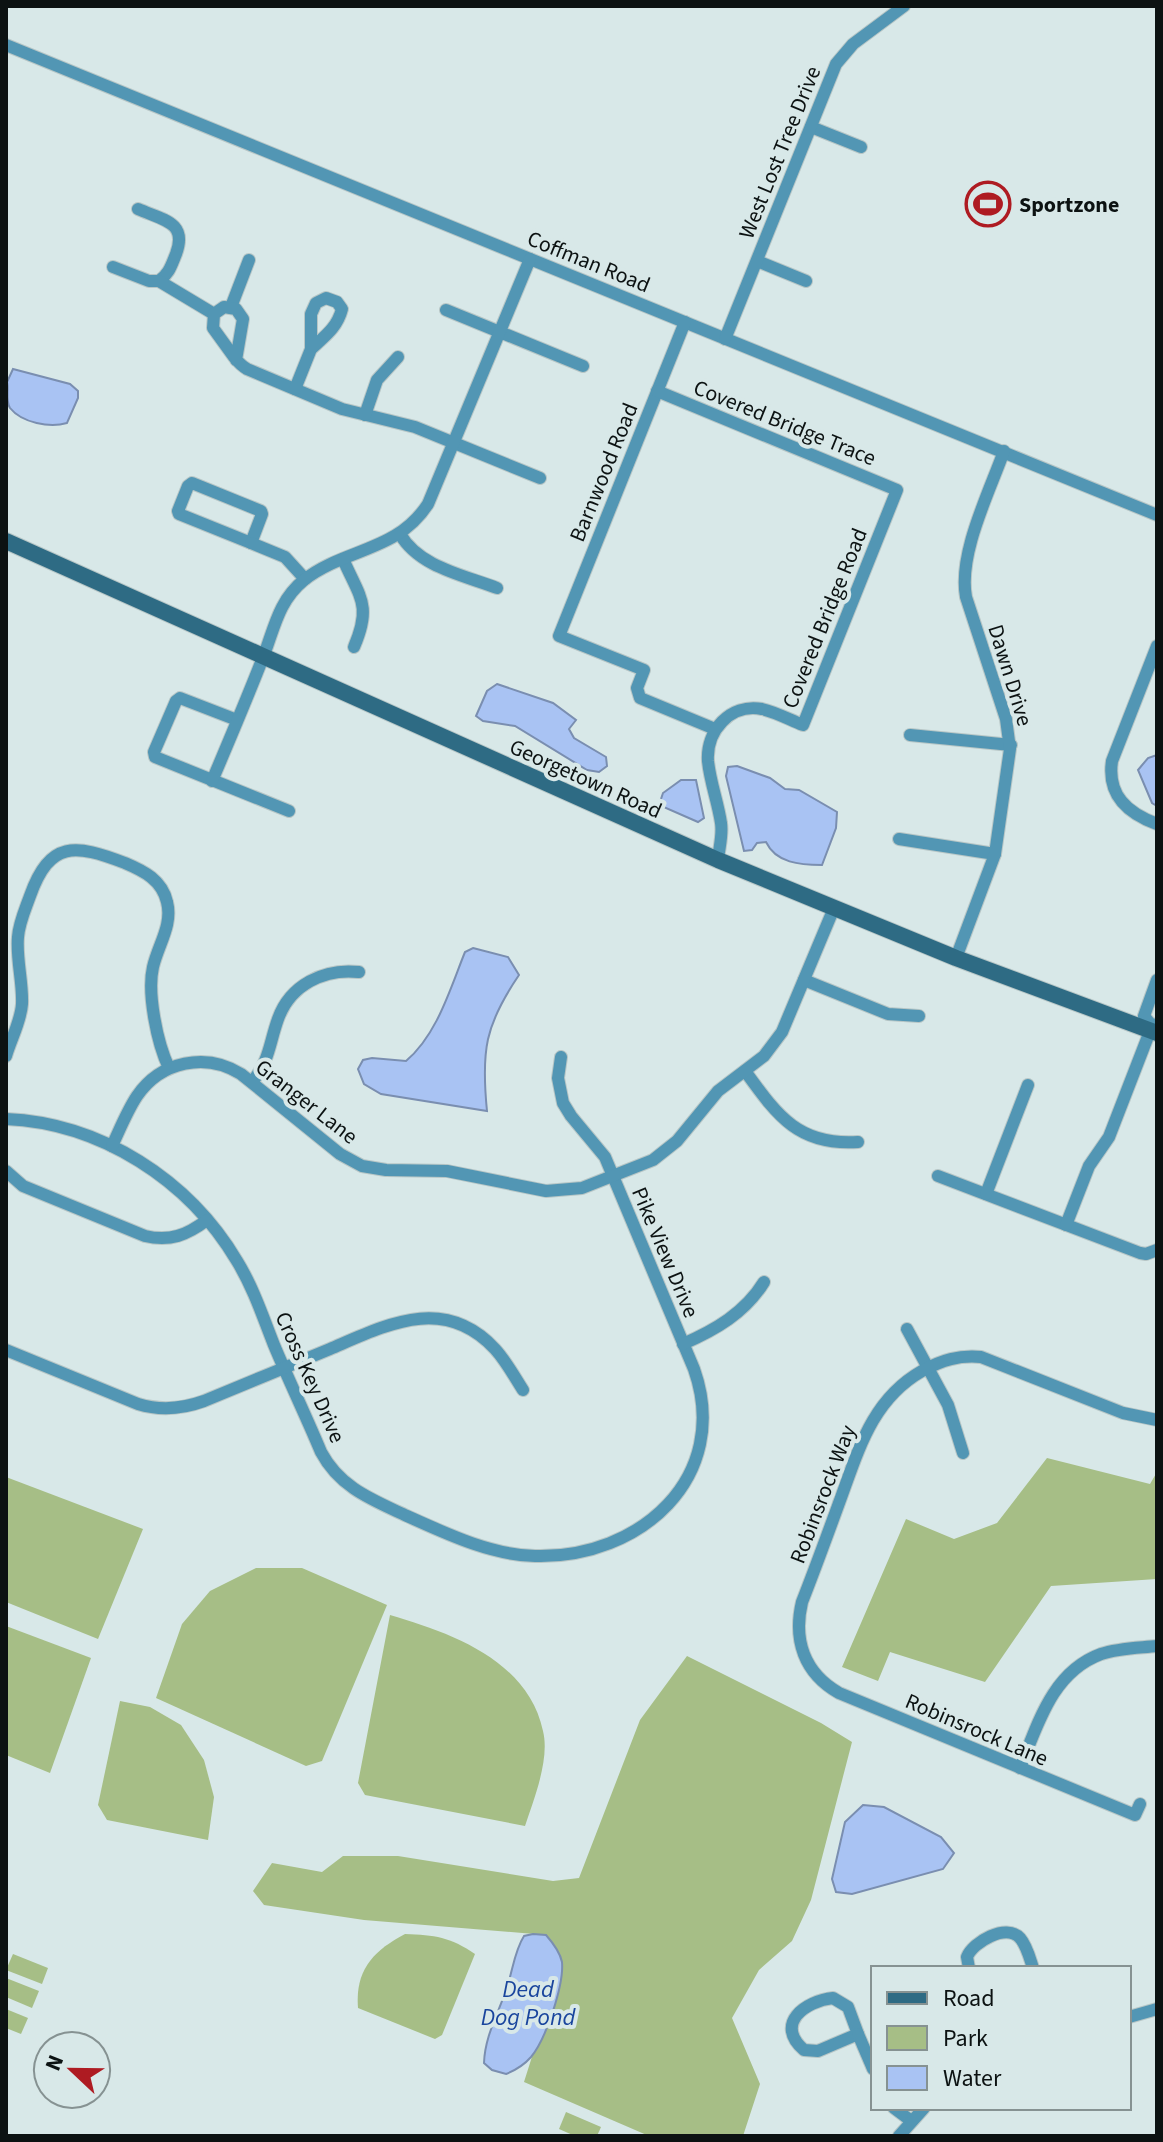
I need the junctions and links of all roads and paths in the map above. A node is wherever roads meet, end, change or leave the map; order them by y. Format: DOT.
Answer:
graph roads {
  1 [pos="904,6"];
  2 [pos="6,45"];
  3 [pos="811,127"];
  4 [pos="861,147"];
  5 [pos="138,209"];
  6 [pos="530,259"];
  7 [pos="249,260"];
  8 [pos="757,261"];
  9 [pos="113,267"];
  10 [pos="159,281"];
  11 [pos="806,281"];
  12 [pos="231,307"];
  13 [pos="446,310"];
  14 [pos="214,314"];
  15 [pos="685,322"];
  16 [pos="500,332"];
  17 [pos="725,339"];
  18 [pos="311,349"];
  19 [pos="398,357"];
  20 [pos="236,360"];
  21 [pos="583,366"];
  22 [pos="295,389"];
  23 [pos="657,391"];
  24 [pos="365,415"];
  25 [pos="454,443"];
  26 [pos="1004,451"];
  27 [pos="540,478"];
  28 [pos="897,490"];
  29 [pos="1157,515"];
  30 [pos="400,534"];
  31 [pos="6,541"];
  32 [pos="251,543"];
  33 [pos="343,559"];
  34 [pos="305,579"];
  35 [pos="497,588"];
  36 [pos="1157,646"];
  37 [pos="354,647"];
  38 [pos="263,657"];
  39 [pos="237,720"];
  40 [pos="715,729"];
  41 [pos="910,735"];
  42 [pos="1011,745"];
  43 [pos="212,781"];
  44 [pos="289,811"];
  45 [pos="1157,824"];
  46 [pos="899,839"];
  47 [pos="995,854"];
  48 [pos="718,860"];
  49 [pos="834,908"];
  50 [pos="956,958"];
  51 [pos="359,972"];
  52 [pos="804,980"];
  53 [pos="1157,980"];
  54 [pos="919,1016"];
  55 [pos="1154,1028"];
  56 [pos="6,1056"];
  57 [pos="561,1057"];
  58 [pos="169,1068"];
  59 [pos="745,1071"];
  60 [pos="252,1082"];
  61 [pos="1028,1085"];
  62 [pos="6,1119"];
  63 [pos="858,1142"];
  64 [pos="112,1146"];
  65 [pos="6,1171"];
  66 [pos="612,1175"];
  67 [pos="938,1176"];
  68 [pos="986,1194"];
  69 [pos="207,1220"];
  70 [pos="1066,1225"];
  71 [pos="1155,1251"];
  72 [pos="764,1282"];
  73 [pos="907,1329"];
  74 [pos="683,1344"];
  75 [pos="6,1350"];
  76 [pos="284,1368"];
  77 [pos="929,1368"];
  78 [pos="523,1390"];
  79 [pos="1157,1420"];
  80 [pos="963,1453"];
  81 [pos="670,1503"];
  82 [pos="1157,1646"];
  83 [pos="805,1659"];
  84 [pos="1020,1768"];
  85 [pos="1140,1804"];
  86 [pos="969,1966"];
  87 [pos="1032,1966"];
  88 [pos="1157,2009"];
  89 [pos="1131,2016"];
  90 [pos="858,2034"];
  91 [pos="871,2064"];
  92 [pos="897,2110"];
  93 [pos="922,2110"];
  94 [pos="910,2120"];
  95 [pos="899,2136"];
  1 -- 3 [label="street, West Lost Tree Drive"];
  2 -- 6 [label="street, Coffman Road"];
  3 -- 4 [label="street"];
  3 -- 8 [label="street, West Lost Tree Drive"];
  5 -- 10 [label="street"];
  6 -- 15 [label="street, Coffman Road"];
  6 -- 16 [label="street"];
  7 -- 12 [label="street"];
  8 -- 11 [label="street"];
  8 -- 17 [label="street, West Lost Tree Drive"];
  9 -- 10 [label="street"];
  10 -- 14 [label="street"];
  12 -- 14 [label="street"];
  12 -- 20 [label="street"];
  13 -- 16 [label="street"];
  14 -- 20 [label="street"];
  15 -- 17 [label="street, Coffman Road"];
  15 -- 23 [label="street, Barnwood Road"];
  16 -- 21 [label="street"];
  16 -- 25 [label="street"];
  17 -- 26 [label="street, Coffman Road"];
  18 -- 22 [label="street"];
  19 -- 24 [label="street"];
  20 -- 22 [label="street"];
  22 -- 24 [label="street"];
  23 -- 28 [label="street, Covered Bridge Trace"];
  23 -- 40 [label="street, Barnwood Road"];
  24 -- 25 [label="street"];
  25 -- 27 [label="street"];
  25 -- 30 [label="street"];
  26 -- 29 [label="street, Coffman Road"];
  26 -- 42 [label="street, Dawn Drive"];
  28 -- 40 [label="street, Covered Bridge Road"];
  30 -- 33 [label="street"];
  30 -- 35 [label="street"];
  31 -- 38 [label="main road, Georgetown Road"];
  32 -- 32 [label="street"];
  32 -- 34 [label="street"];
  33 -- 34 [label="street"];
  33 -- 37 [label="street"];
  34 -- 38 [label="street"];
  36 -- 45 [label="street"];
  38 -- 39 [label="street"];
  38 -- 48 [label="main road, Georgetown Road"];
  39 -- 43 [label="street"];
  39 -- 43 [label="street"];
  40 -- 48 [label="street"];
  41 -- 42 [label="street"];
  42 -- 47 [label="street, Dawn Drive"];
  43 -- 44 [label="street"];
  46 -- 47 [label="street"];
  47 -- 50 [label="street, Dawn Drive"];
  48 -- 49 [label="main road, Georgetown Road"];
  49 -- 50 [label="main road, Georgetown Road"];
  49 -- 52 [label="street, Pike View Drive"];
  50 -- 55 [label="main road, Georgetown Road"];
  51 -- 60 [label="street"];
  52 -- 54 [label="street"];
  52 -- 59 [label="street, Pike View Drive"];
  53 -- 55 [label="street"];
  55 -- 70 [label="street"];
  56 -- 58 [label="street"];
  57 -- 66 [label="street"];
  58 -- 60 [label="street, Granger Lane"];
  58 -- 64 [label="street"];
  59 -- 63 [label="street"];
  59 -- 66 [label="street, Pike View Drive"];
  60 -- 66 [label="street, Granger Lane"];
  61 -- 68 [label="street"];
  62 -- 64 [label="street, Cross Key Drive"];
  64 -- 69 [label="street, Cross Key Drive"];
  65 -- 69 [label="street"];
  66 -- 74 [label="street, Pike View Drive"];
  67 -- 68 [label="street"];
  68 -- 70 [label="street"];
  69 -- 76 [label="street, Cross Key Drive"];
  70 -- 71 [label="street"];
  72 -- 74 [label="street"];
  73 -- 77 [label="street"];
  74 -- 81 [label="street, Pike View Drive"];
  75 -- 76 [label="street"];
  76 -- 78 [label="street"];
  76 -- 81 [label="street, Cross Key Drive"];
  77 -- 79 [label="street, Robinsrock Way"];
  77 -- 80 [label="street"];
  77 -- 83 [label="street, Robinsrock Way"];
  82 -- 84 [label="street"];
  83 -- 84 [label="street, Robinsrock Lane"];
  84 -- 85 [label="street, Robinsrock Lane"];
  86 -- 87 [label="street"];
  88 -- 89 [label="street"];
  90 -- 90 [label="street"];
  90 -- 91 [label="street"];
  92 -- 94 [label="street"];
  93 -- 94 [label="street"];
  94 -- 95 [label="street"];
}
